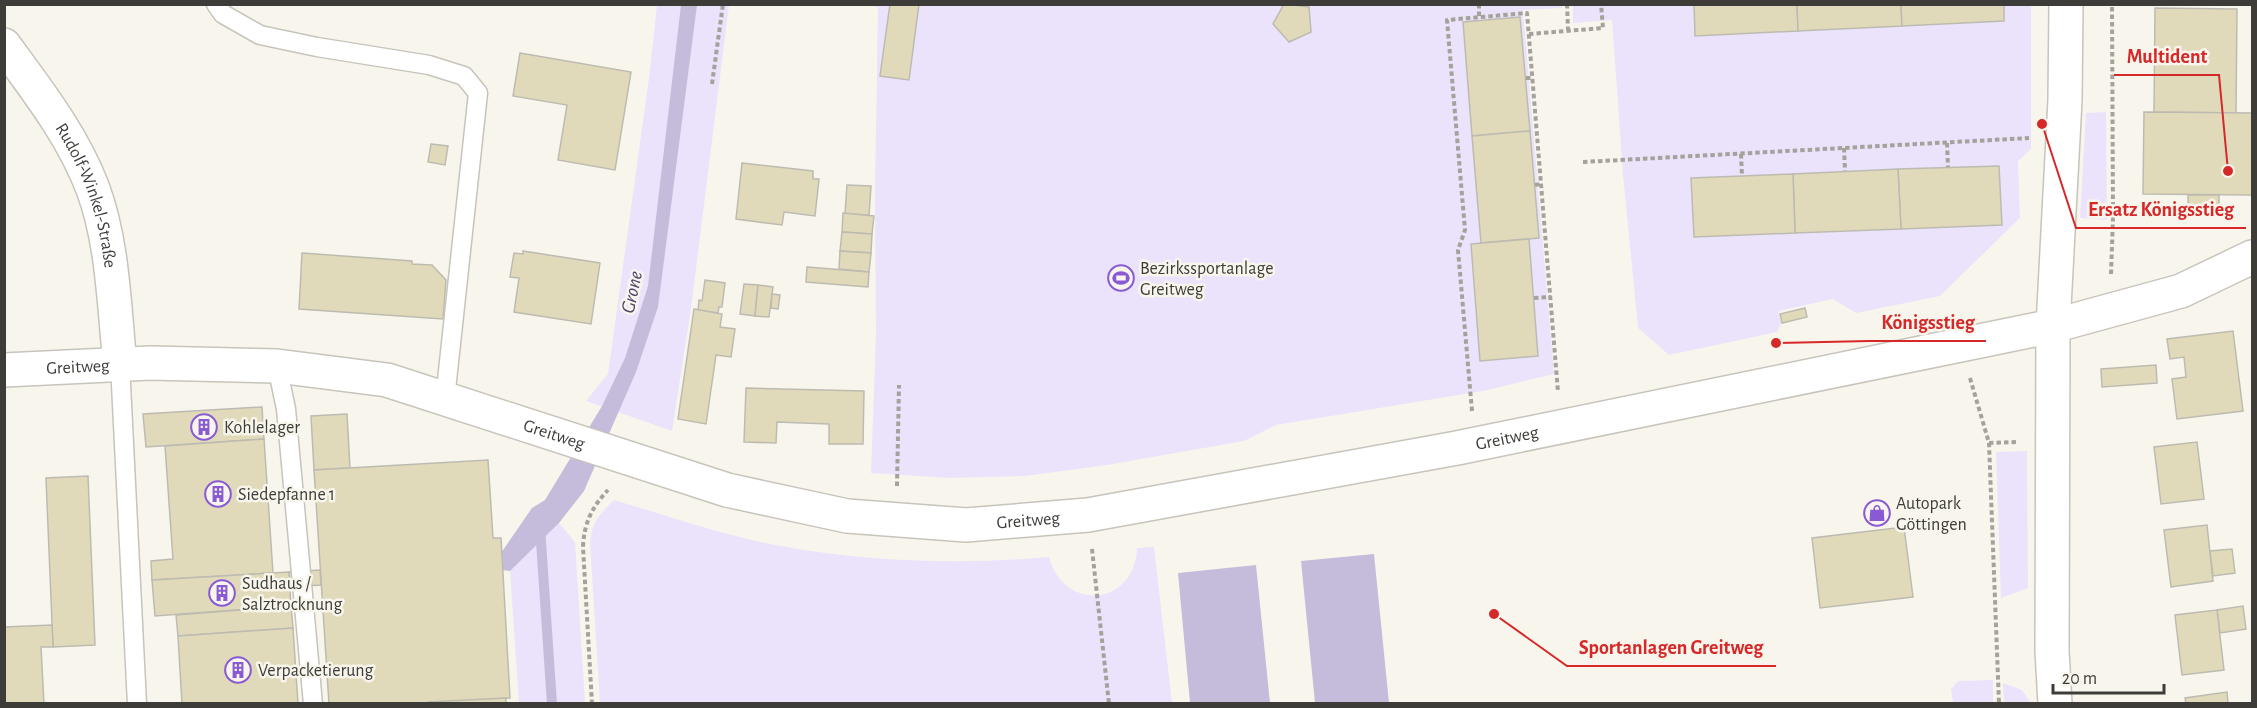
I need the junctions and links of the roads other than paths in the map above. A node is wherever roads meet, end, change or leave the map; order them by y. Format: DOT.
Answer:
graph roads {
  1 [pos="216,4"];
  2 [pos="2066,4"];
  3 [pos="4,45"];
  4 [pos="2253,257"];
  5 [pos="2053,326"];
  6 [pos="120,364"];
  7 [pos="277,366"];
  8 [pos="4,370"];
  9 [pos="445,399"];
  10 [pos="137,704"];
  11 [pos="313,704"];
  12 [pos="2055,704"];
  1 -- 9 [label="lane"];
  2 -- 5 [label="street"];
  3 -- 6 [label="street, Rudolf-Winkel-Straße"];
  4 -- 5 [label="street, Greitweg"];
  5 -- 9 [label="street, Greitweg"];
  5 -- 12 [label="street"];
  6 -- 7 [label="street, Greitweg"];
  6 -- 8 [label="street, Greitweg"];
  6 -- 10 [label="lane"];
  7 -- 9 [label="street, Greitweg"];
  7 -- 11 [label="lane"];
}
